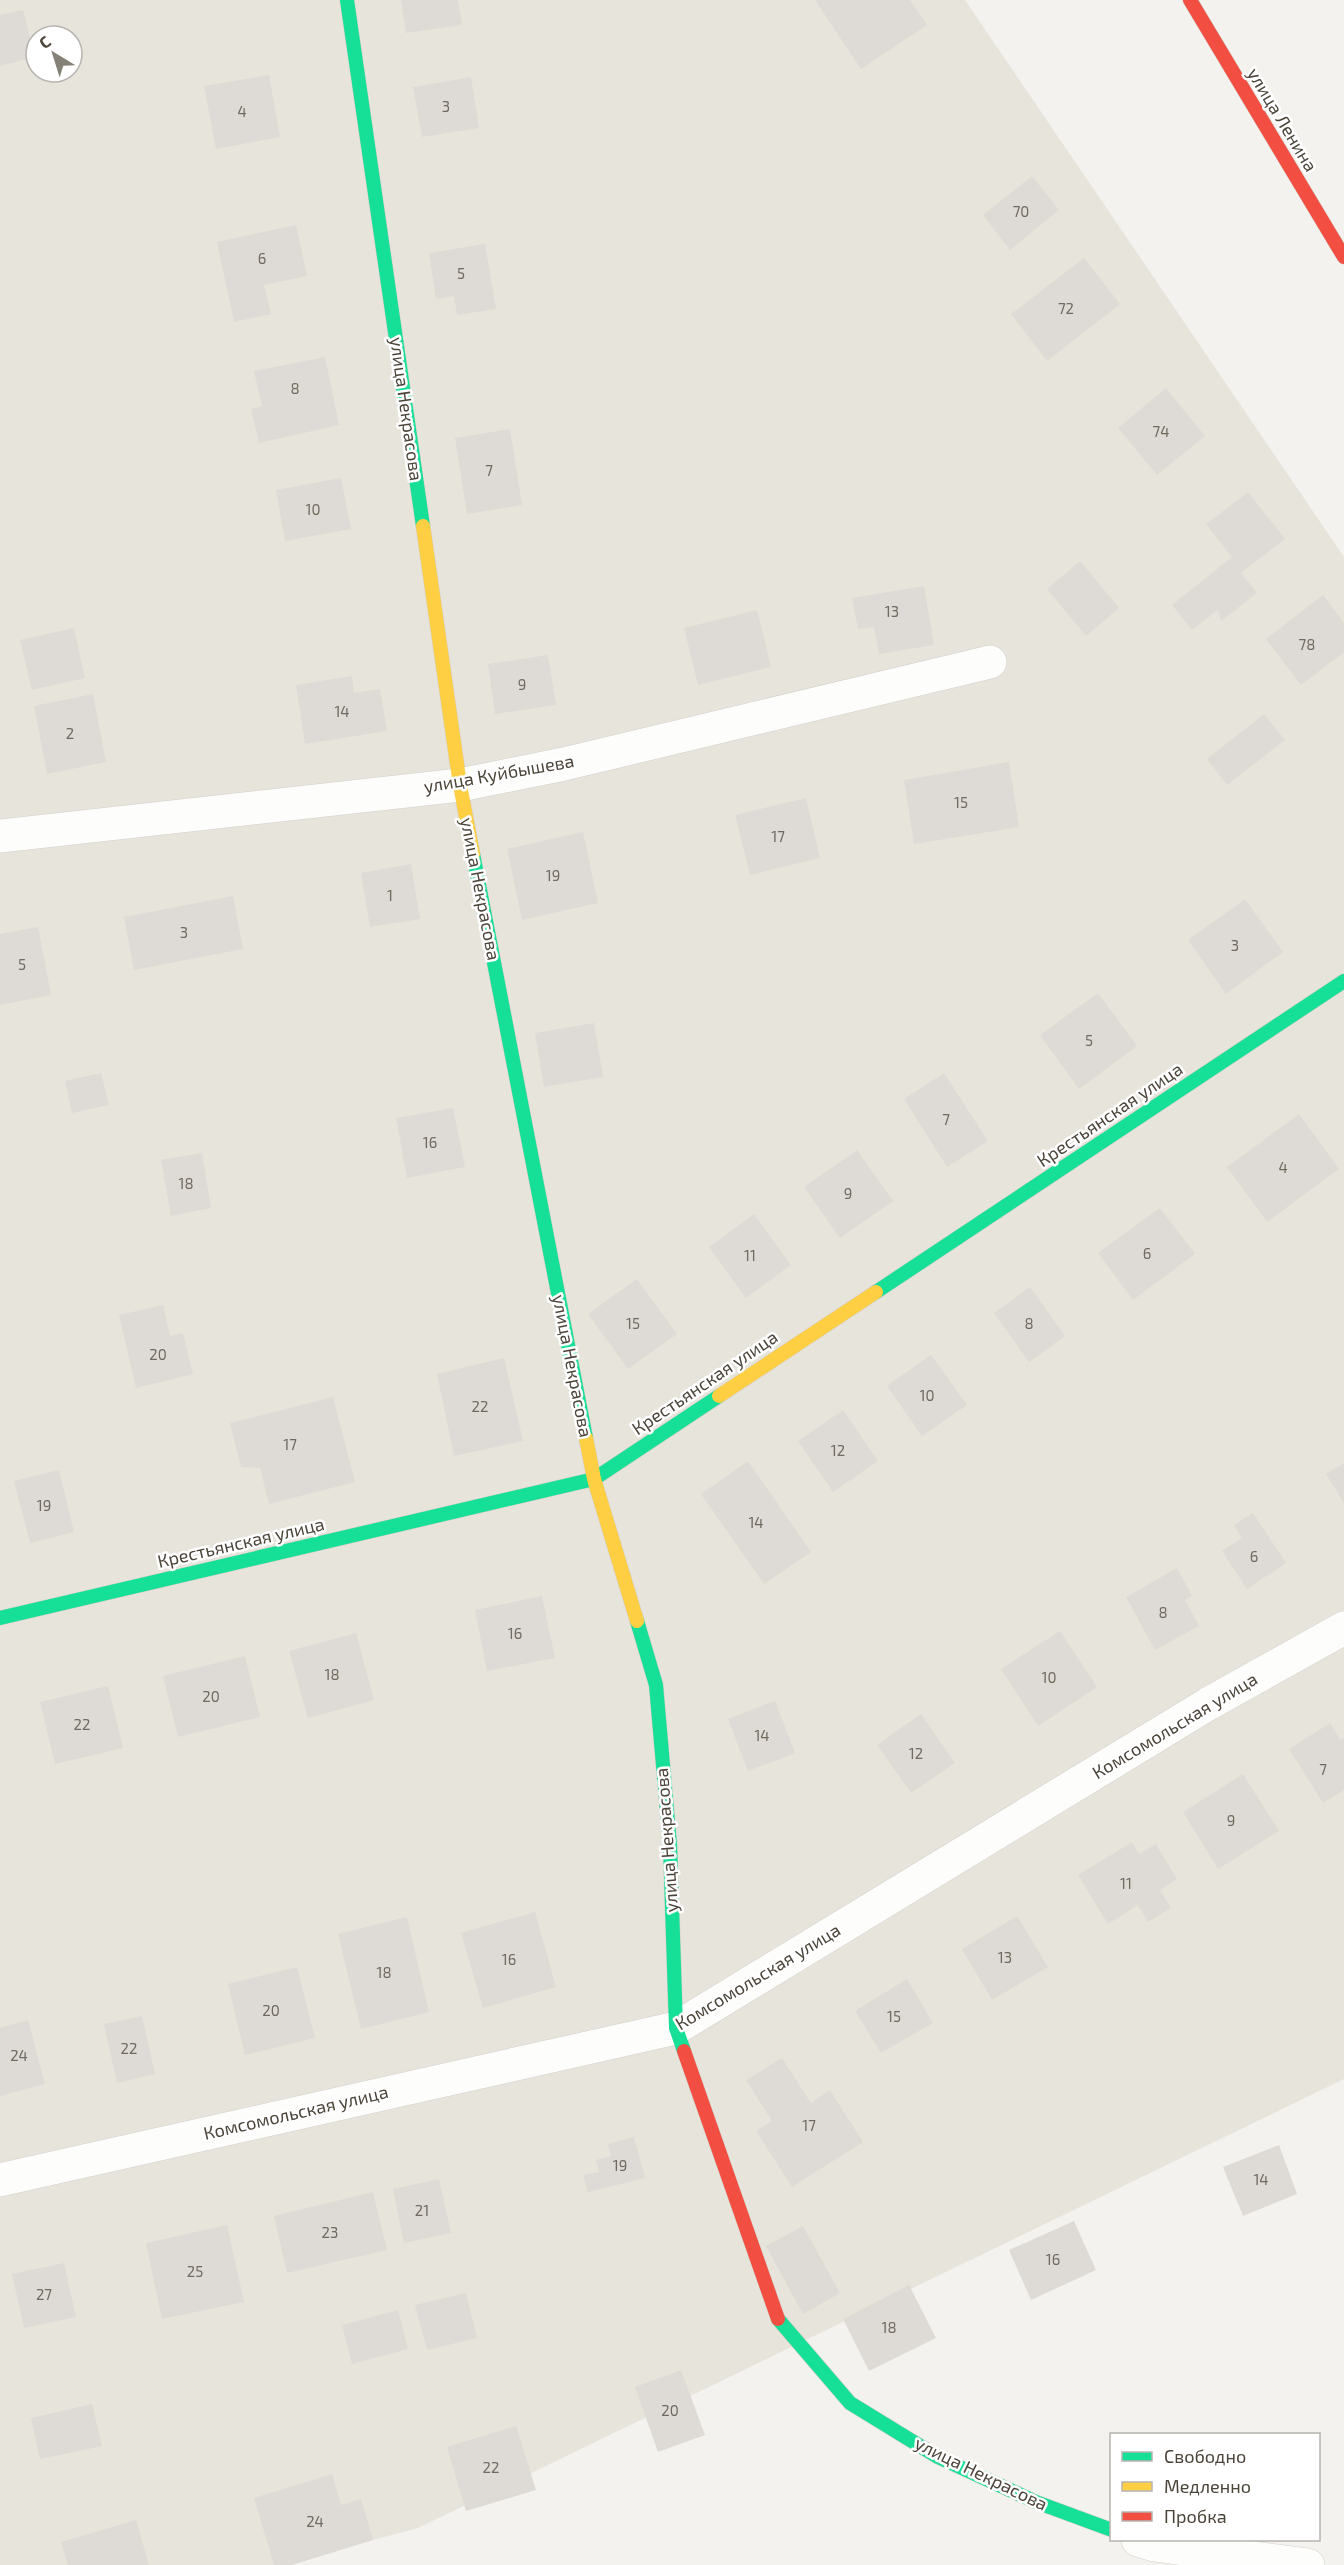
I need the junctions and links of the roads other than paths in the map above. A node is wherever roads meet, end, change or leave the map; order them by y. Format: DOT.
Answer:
graph roads {
  1 [pos="347,0"];
  2 [pos="1190,0"];
  3 [pos="1344,257"];
  4 [pos="990,663"];
  5 [pos="460,785"];
  6 [pos="0,836"];
  7 [pos="1344,981"];
  8 [pos="594,1479"];
  9 [pos="0,1618"];
  10 [pos="1344,1628"];
  11 [pos="676,2028"];
  12 [pos="0,2180"];
  13 [pos="1110,2529"];
  14 [pos="1141,2541"];
  15 [pos="1308,2565"];
  1 -- 5 [label="street, улица Некрасова"];
  2 -- 3 [label="street, улица Ленина"];
  4 -- 5 [label="street, улица Куйбышева"];
  5 -- 6 [label="street, улица Куйбышева"];
  5 -- 8 [label="street, улица Некрасова"];
  7 -- 8 [label="street, Крестьянская улица"];
  8 -- 9 [label="street, Крестьянская улица"];
  8 -- 11 [label="street, улица Некрасова"];
  10 -- 11 [label="street, Комсомольская улица"];
  11 -- 12 [label="street, Комсомольская улица"];
  11 -- 13 [label="street, улица Некрасова"];
  14 -- 15 [label="street"];
}
